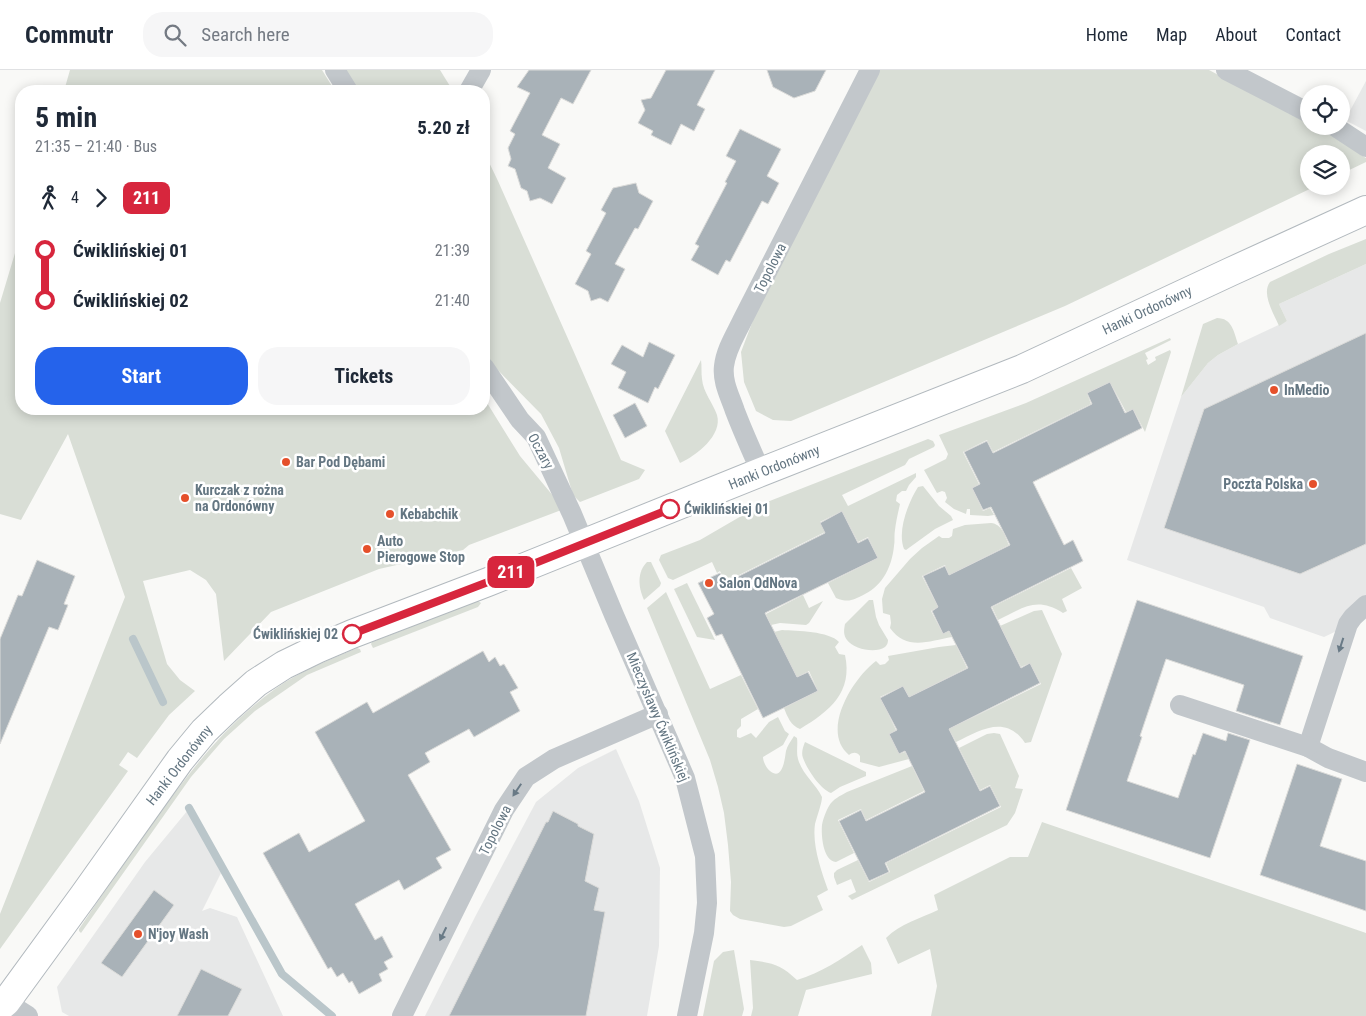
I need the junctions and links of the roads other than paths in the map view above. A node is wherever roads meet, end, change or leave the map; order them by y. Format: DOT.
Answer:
graph roads {
  1 [pos="335,70"];
  2 [pos="481,70"];
  3 [pos="870,70"];
  4 [pos="1226,70"];
  5 [pos="344,85"];
  6 [pos="472,85"];
  7 [pos="1300,108"];
  8 [pos="1348,135"];
  9 [pos="1366,147"];
  10 [pos="1366,210"];
  11 [pos="490,376"];
  12 [pos="761,472"];
  13 [pos="585,542"];
  14 [pos="1366,605"];
  15 [pos="1180,704"];
  16 [pos="658,714"];
  17 [pos="1308,747"];
  18 [pos="1366,772"];
  19 [pos="11,1008"];
  20 [pos="402,1016"];
  21 [pos="687,1016"];
  1 -- 5 [label="street"];
  2 -- 6 [label="street"];
  3 -- 12 [label="street, Topolowa"];
  4 -- 7 [label="street"];
  8 -- 9 [label="street"];
  10 -- 12 [label="street, Hanki Ordonówny"];
  11 -- 13 [label="street, Oczary"];
  12 -- 13 [label="street, Hanki Ordonówny"];
  13 -- 16 [label="street, Mieczysławy Ćwiklińskiej"];
  13 -- 19 [label="street, Hanki Ordonówny"];
  14 -- 17 [label="street, one-way"];
  15 -- 17 [label="street"];
  16 -- 20 [label="street, Topolowa, one-way"];
  16 -- 21 [label="street, Mieczysławy Ćwiklińskiej"];
  17 -- 18 [label="street"];
}
